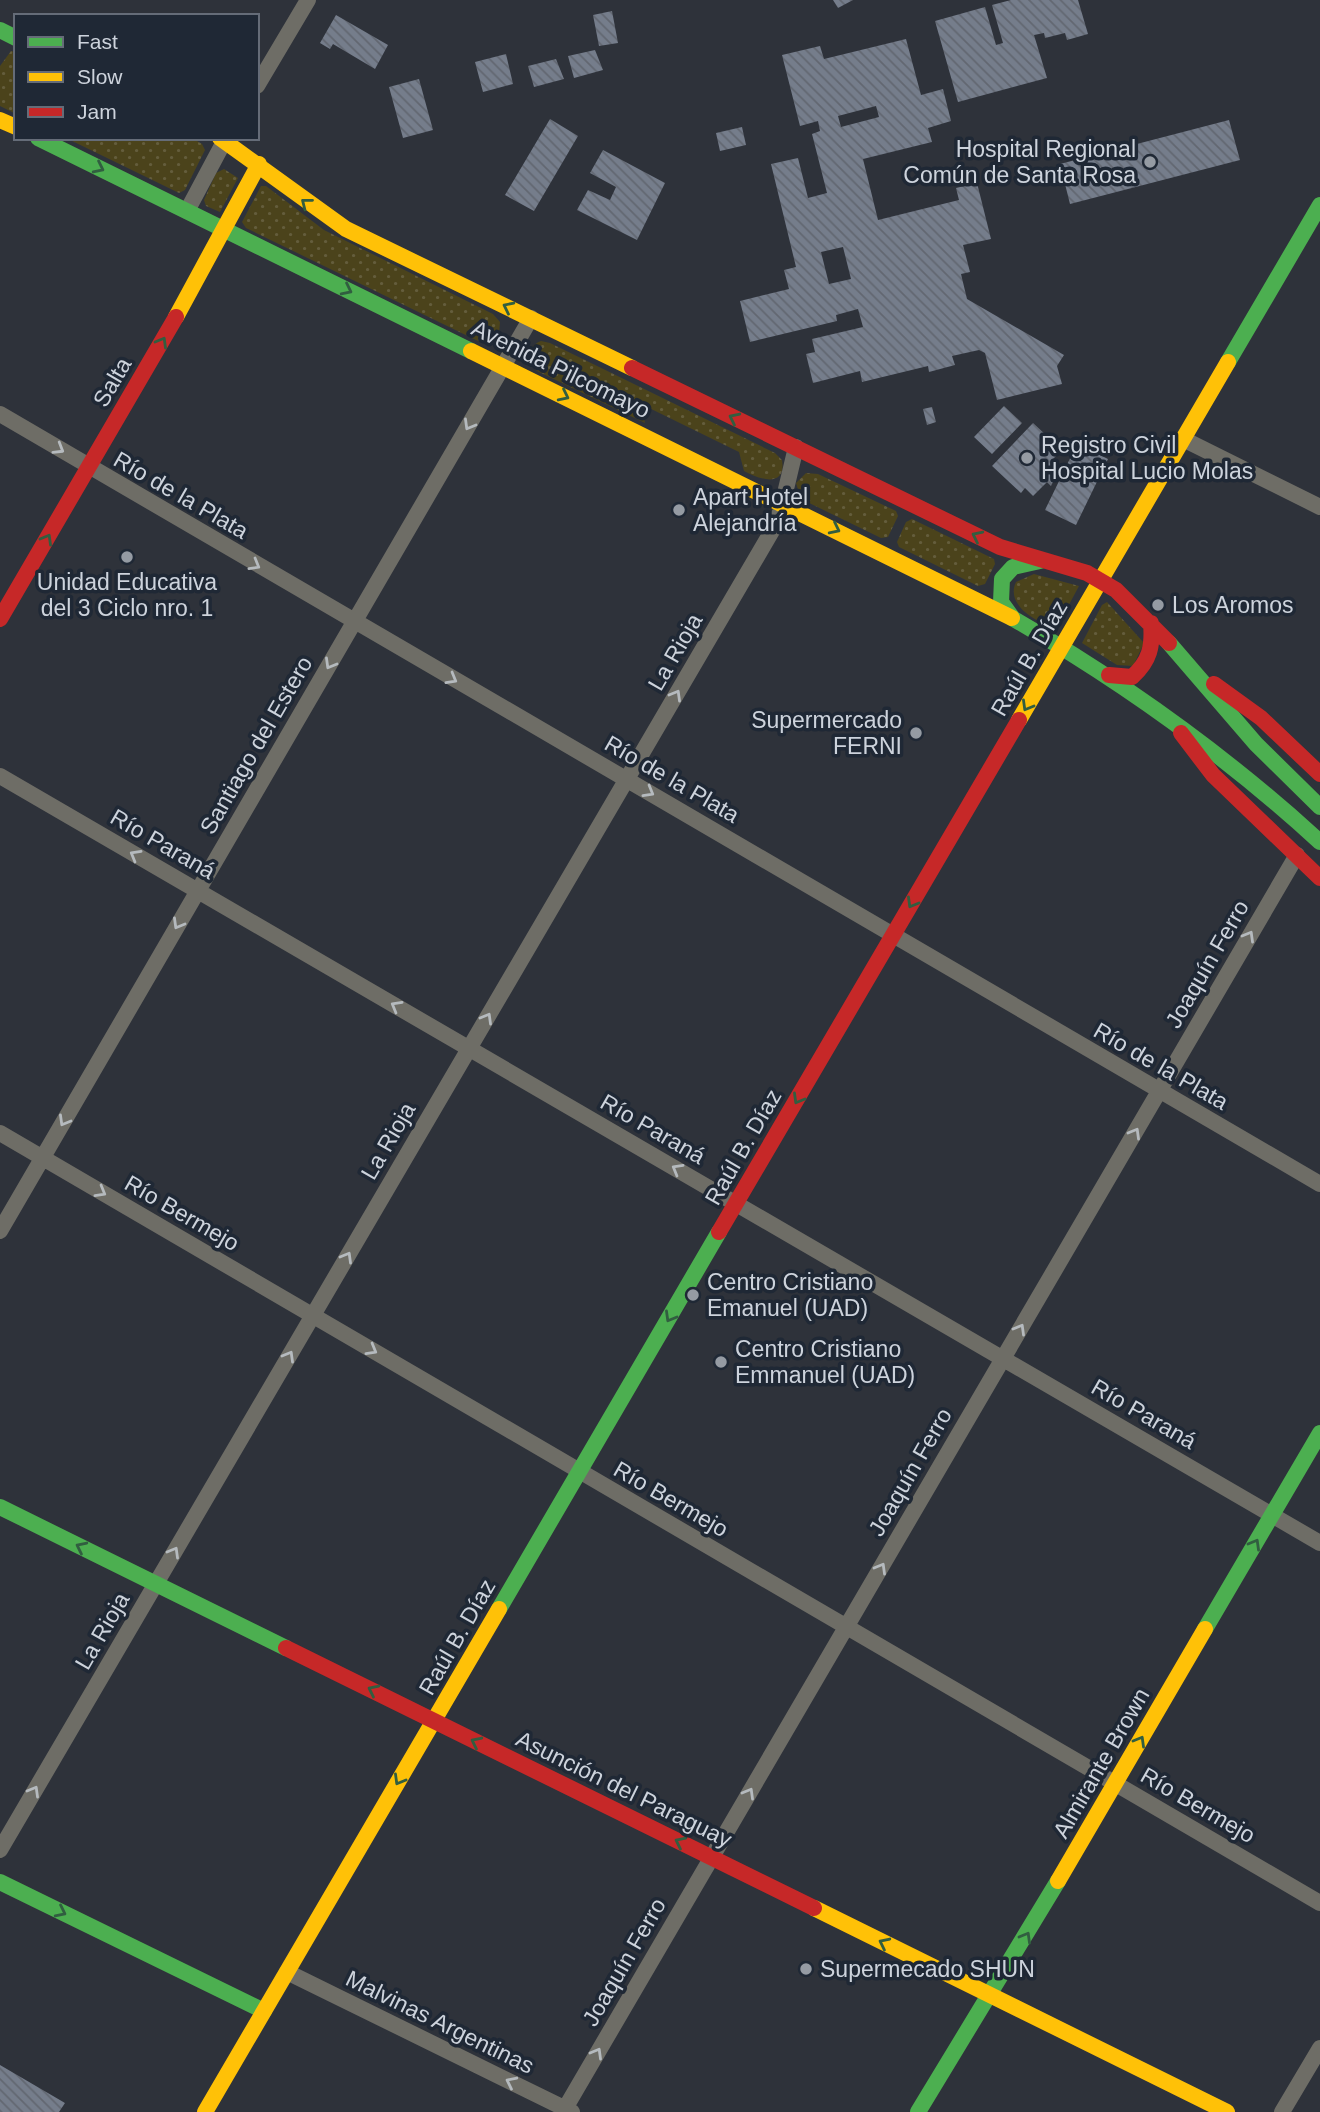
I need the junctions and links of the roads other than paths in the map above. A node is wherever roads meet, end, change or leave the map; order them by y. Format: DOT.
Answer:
graph roads {
  1 [pos="308,0"];
  2 [pos="259,83"];
  3 [pos="42,140"];
  4 [pos="222,140"];
  5 [pos="224,140"];
  6 [pos="259,164"];
  7 [pos="1320,205"];
  8 [pos="187,211"];
  9 [pos="226,230"];
  10 [pos="531,318"];
  11 [pos="503,366"];
  12 [pos="0,414"];
  13 [pos="1183,439"];
  14 [pos="796,447"];
  15 [pos="89,468"];
  16 [pos="783,503"];
  17 [pos="1320,507"];
  18 [pos="1040,561"];
  19 [pos="1101,579"];
  20 [pos="0,619"];
  21 [pos="1016,620"];
  22 [pos="354,622"];
  23 [pos="1151,623"];
  24 [pos="1062,648"];
  25 [pos="1186,664"];
  26 [pos="1109,676"];
  27 [pos="1169,716"];
  28 [pos="1320,774"];
  29 [pos="0,776"];
  30 [pos="626,779"];
  31 [pos="1320,807"];
  32 [pos="1320,842"];
  33 [pos="1297,855"];
  34 [pos="1320,878"];
  35 [pos="198,891"];
  36 [pos="893,936"];
  37 [pos="469,1049"];
  38 [pos="1159,1091"];
  39 [pos="0,1133"];
  40 [pos="43,1158"];
  41 [pos="1320,1184"];
  42 [pos="736,1204"];
  43 [pos="0,1231"];
  44 [pos="313,1316"];
  45 [pos="1003,1359"];
  46 [pos="1320,1433"];
  47 [pos="580,1471"];
  48 [pos="0,1507"];
  49 [pos="1272,1515"];
  50 [pos="1320,1543"];
  51 [pos="156,1584"];
  52 [pos="846,1627"];
  53 [pos="434,1721"];
  54 [pos="1115,1784"];
  55 [pos="0,1850"];
  56 [pos="711,1858"];
  57 [pos="0,1882"];
  58 [pos="1320,1903"];
  59 [pos="287,1972"];
  60 [pos="989,1995"];
  61 [pos="264,2011"];
  62 [pos="1320,2048"];
  63 [pos="566,2111"];
  64 [pos="205,2112"];
  65 [pos="918,2112"];
  66 [pos="1227,2112"];
  67 [pos="1282,2112"];
  1 -- 2 [label="street"];
  3 -- 8 [label="main road, Avenida Pilcomayo, one-way"];
  4 -- 8 [label="street"];
  5 -- 6 [label="main road, Avenida Pilcomayo"];
  6 -- 9 [label="main road, Salta"];
  10 -- 6 [label="main road, Avenida Pilcomayo, one-way"];
  7 -- 13 [label="main road, Raúl B. Díaz"];
  8 -- 9 [label="main road, Avenida Pilcomayo"];
  9 -- 11 [label="main road, Avenida Pilcomayo, one-way"];
  15 -- 9 [label="main road, Salta, one-way"];
  10 -- 11 [label="street, Santiago del Estero"];
  14 -- 10 [label="main road, Avenida Pilcomayo, one-way"];
  11 -- 16 [label="main road, Avenida Pilcomayo, one-way"];
  11 -- 22 [label="street, Santiago del Estero, one-way"];
  12 -- 15 [label="street, Río de la Plata, one-way"];
  13 -- 17 [label="street"];
  13 -- 19 [label="main road, Raúl B. Díaz"];
  14 -- 16 [label="street, La Rioja"];
  18 -- 14 [label="main road, Avenida Pilcomayo, one-way"];
  20 -- 15 [label="main road, Salta, one-way"];
  15 -- 22 [label="street, Río de la Plata, one-way"];
  16 -- 21 [label="main road, Avenida Pilcomayo, one-way"];
  30 -- 16 [label="street, La Rioja, one-way"];
  18 -- 19 [label="main road, Avenida Pilcomayo"];
  18 -- 21 [label="main road"];
  19 -- 23 [label="main road, Avenida Pilcomayo"];
  19 -- 24 [label="main road, Raúl B. Díaz"];
  21 -- 24 [label="main road, Avenida Pilcomayo"];
  22 -- 30 [label="street, Río de la Plata, one-way"];
  22 -- 35 [label="street, Santiago del Estero, one-way"];
  23 -- 25 [label="main road, Avenida Pilcomayo"];
  23 -- 26 [label="main road"];
  24 -- 26 [label="main road, Avenida Pilcomayo"];
  24 -- 36 [label="main road, Raúl B. Díaz, one-way"];
  25 -- 28 [label="main road"];
  25 -- 31 [label="main road"];
  26 -- 27 [label="main road, Avenida Pilcomayo"];
  27 -- 32 [label="main road, Avenida Pilcomayo"];
  27 -- 33 [label="main road"];
  35 -- 29 [label="street, Río Paraná, one-way"];
  30 -- 36 [label="street, Río de la Plata, one-way"];
  37 -- 30 [label="street, La Rioja, one-way"];
  33 -- 34 [label="main road"];
  38 -- 33 [label="street, Joaquín Ferro, one-way"];
  37 -- 35 [label="street, Río Paraná, one-way"];
  35 -- 40 [label="street, Santiago del Estero, one-way"];
  36 -- 38 [label="street, Río de la Plata"];
  36 -- 42 [label="main road, Raúl B. Díaz, one-way"];
  42 -- 37 [label="street, Río Paraná, one-way"];
  44 -- 37 [label="street, La Rioja, one-way"];
  38 -- 41 [label="street, Río de la Plata"];
  45 -- 38 [label="street, Joaquín Ferro, one-way"];
  39 -- 40 [label="street, Río Bermejo"];
  40 -- 43 [label="street, Santiago del Estero"];
  40 -- 44 [label="street, Río Bermejo, one-way"];
  42 -- 45 [label="street, Río Paraná"];
  42 -- 47 [label="main road, Raúl B. Díaz, one-way"];
  44 -- 47 [label="street, Río Bermejo, one-way"];
  51 -- 44 [label="street, La Rioja, one-way"];
  45 -- 49 [label="street, Río Paraná"];
  52 -- 45 [label="street, Joaquín Ferro, one-way"];
  46 -- 49 [label="main road, Almirante Brown"];
  47 -- 52 [label="street, Río Bermejo"];
  47 -- 53 [label="main road, Raúl B. Díaz"];
  51 -- 48 [label="main road, Asunción del Paraguay, one-way"];
  49 -- 50 [label="street, Río Paraná"];
  54 -- 49 [label="main road, Almirante Brown, one-way"];
  53 -- 51 [label="main road, Asunción del Paraguay, one-way"];
  55 -- 51 [label="street, La Rioja, one-way"];
  52 -- 54 [label="street, Río Bermejo"];
  56 -- 52 [label="street, Joaquín Ferro, one-way"];
  56 -- 53 [label="main road, Asunción del Paraguay, one-way"];
  53 -- 59 [label="main road, Raúl B. Díaz, one-way"];
  54 -- 58 [label="street, Río Bermejo"];
  60 -- 54 [label="main road, Almirante Brown, one-way"];
  60 -- 56 [label="main road, Asunción del Paraguay, one-way"];
  63 -- 56 [label="street, Joaquín Ferro, one-way"];
  57 -- 61 [label="main road, one-way"];
  59 -- 61 [label="main road, Raúl B. Díaz"];
  63 -- 59 [label="street, Malvinas Argentinas, one-way"];
  60 -- 65 [label="main road, Almirante Brown"];
  60 -- 66 [label="main road, Asunción del Paraguay"];
  61 -- 64 [label="main road, Raúl B. Díaz"];
  62 -- 67 [label="street"];
}
